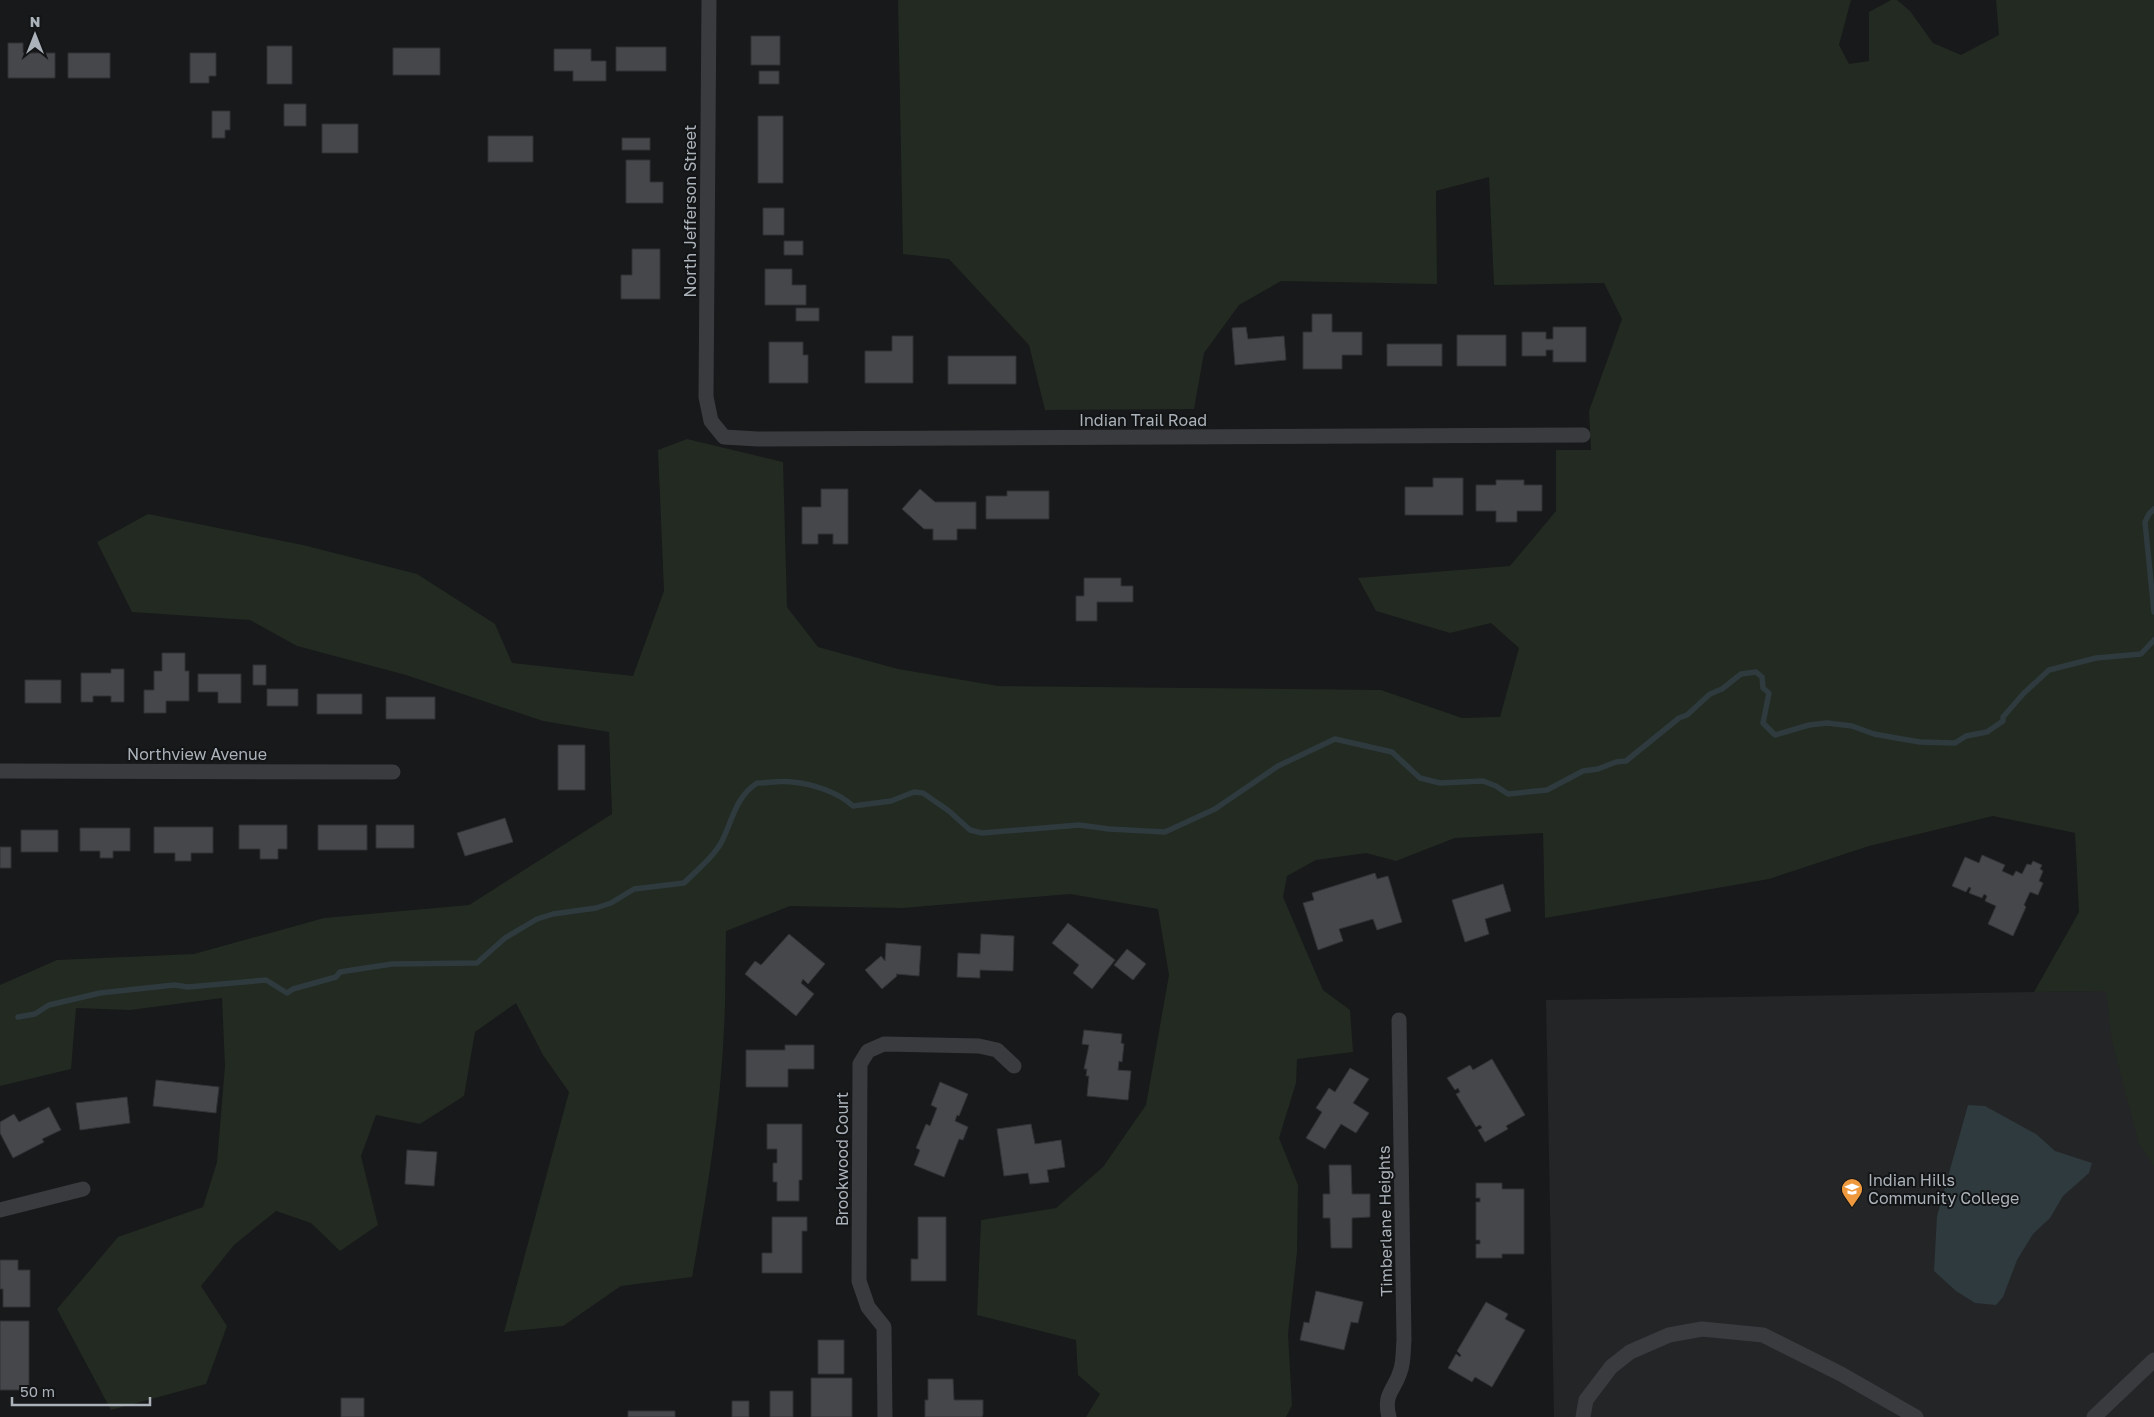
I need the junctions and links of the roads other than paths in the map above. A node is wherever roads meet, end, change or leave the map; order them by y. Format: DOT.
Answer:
graph roads {
  1 [pos="709,0"];
  2 [pos="711,421"];
  3 [pos="1583,435"];
  4 [pos="0,771"];
  5 [pos="393,772"];
  6 [pos="1399,1020"];
  7 [pos="1014,1066"];
  8 [pos="83,1189"];
  9 [pos="0,1210"];
  10 [pos="2154,1360"];
  11 [pos="885,1417"];
  12 [pos="1389,1417"];
  13 [pos="1583,1417"];
  14 [pos="1916,1417"];
  15 [pos="2094,1417"];
  1 -- 2 [label="street, North Jefferson Street"];
  2 -- 3 [label="street, Indian Trail Road"];
  4 -- 5 [label="street, Northview Avenue"];
  6 -- 12 [label="street, Timberlane Heights"];
  7 -- 11 [label="street, Brookwood Court"];
  8 -- 9 [label="street"];
  10 -- 15 [label="street"];
  13 -- 14 [label="street"];
}
